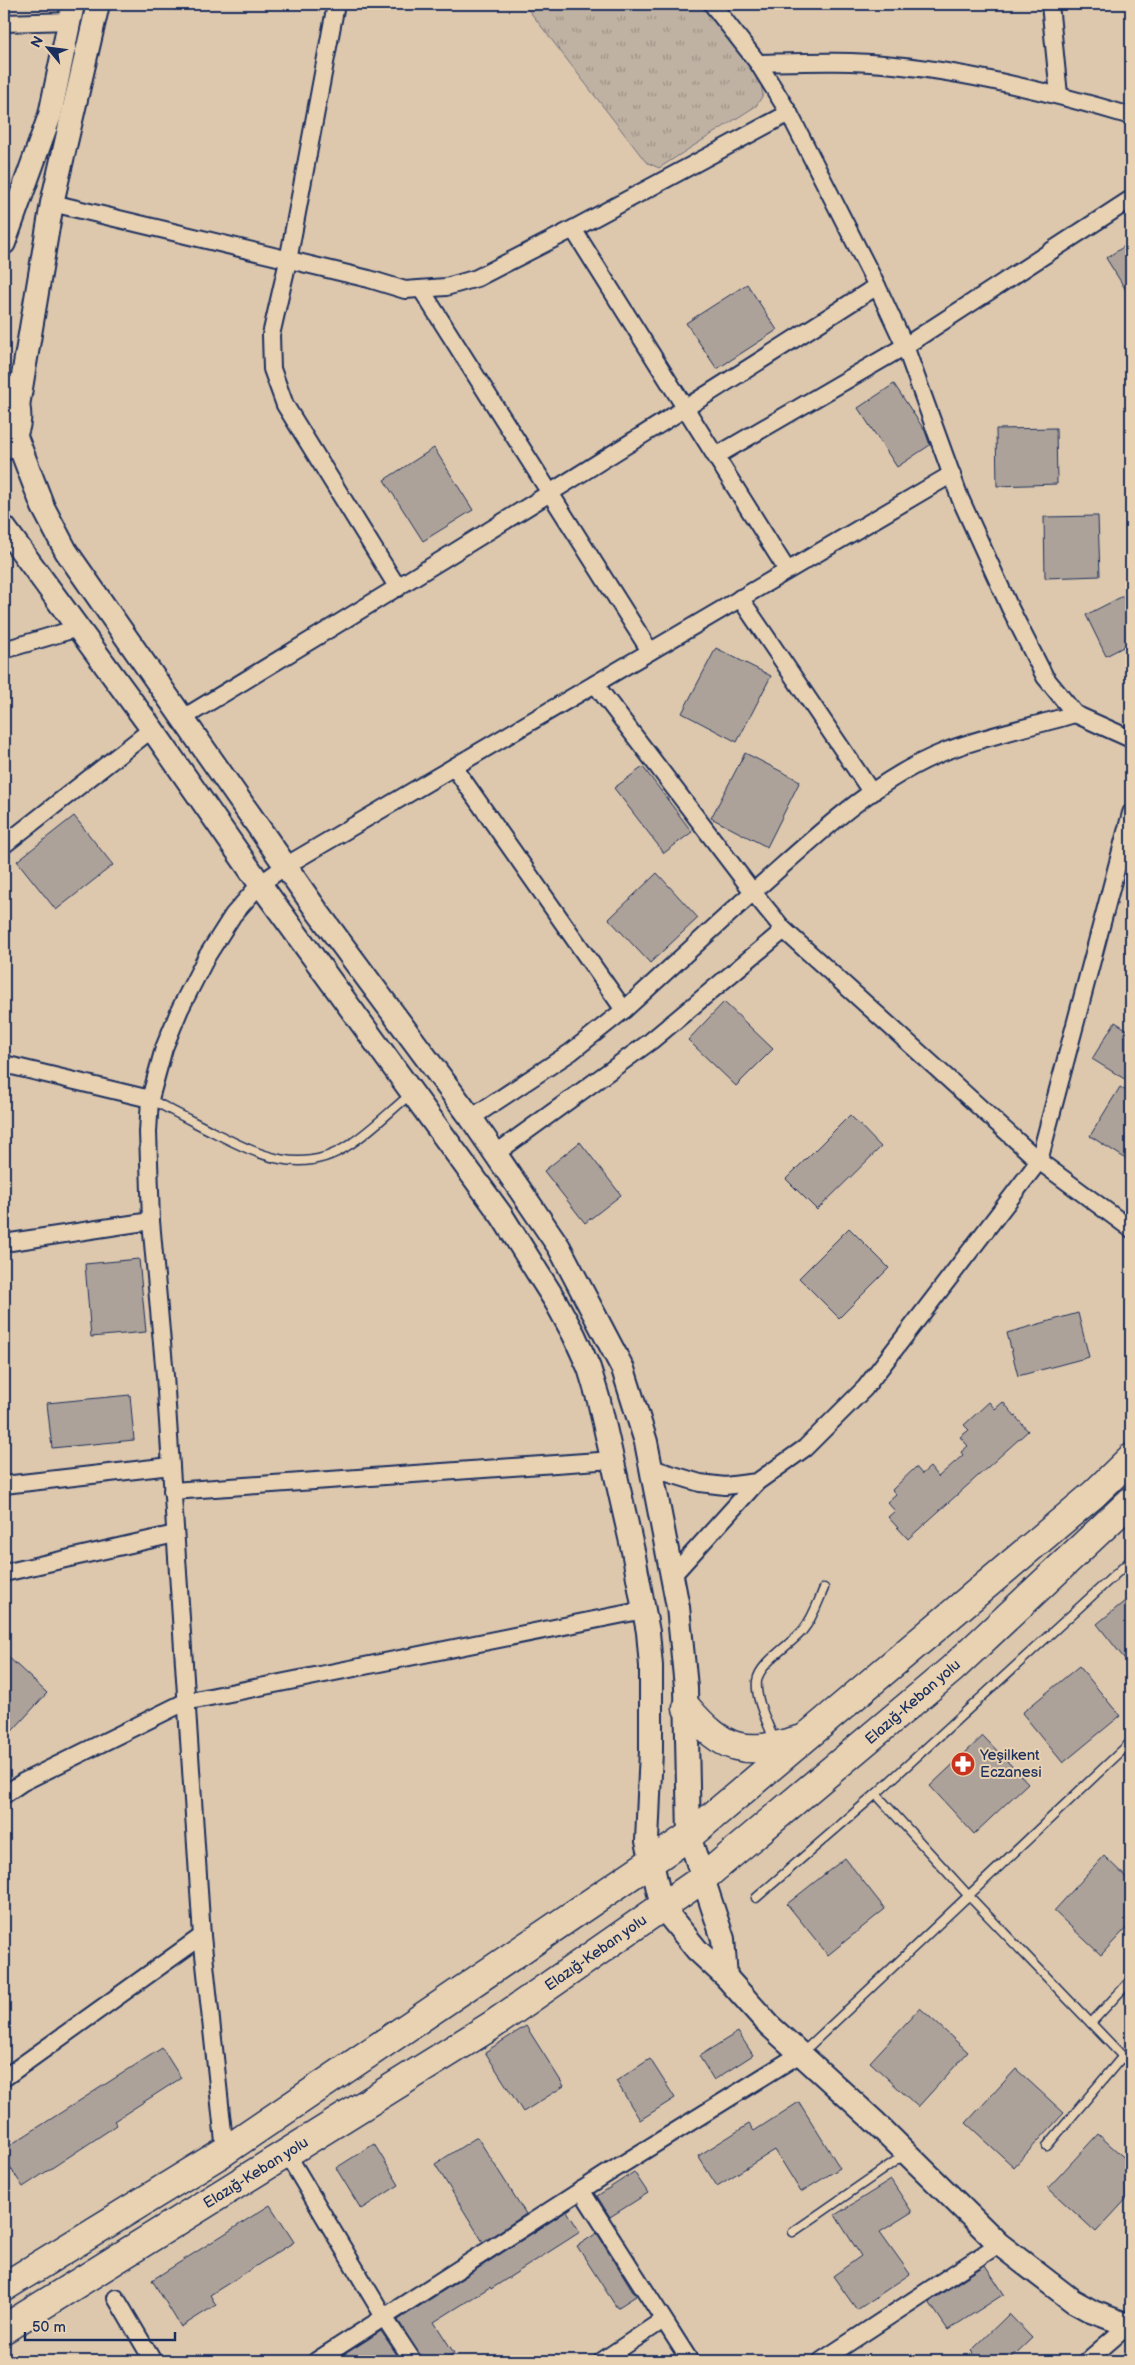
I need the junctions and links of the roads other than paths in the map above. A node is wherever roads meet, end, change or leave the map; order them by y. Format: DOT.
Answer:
graph roads {
  1 [pos="98,4"];
  2 [pos="336,4"];
  3 [pos="712,4"];
  4 [pos="1050,4"];
  5 [pos="72,12"];
  6 [pos="4,23"];
  7 [pos="758,63"];
  8 [pos="1059,95"];
  9 [pos="788,113"];
  10 [pos="1131,116"];
  11 [pos="1131,199"];
  12 [pos="52,203"];
  13 [pos="573,229"];
  14 [pos="4,243"];
  15 [pos="288,261"];
  16 [pos="877,286"];
  17 [pos="421,289"];
  18 [pos="905,346"];
  19 [pos="4,385"];
  20 [pos="18,406"];
  21 [pos="686,409"];
  22 [pos="10,442"];
  23 [pos="716,456"];
  24 [pos="952,474"];
  25 [pos="550,493"];
  26 [pos="4,527"];
  27 [pos="787,570"];
  28 [pos="398,588"];
  29 [pos="740,598"];
  30 [pos="78,628"];
  31 [pos="4,650"];
  32 [pos="650,651"];
  33 [pos="595,684"];
  34 [pos="1075,714"];
  35 [pos="183,718"];
  36 [pos="152,729"];
  37 [pos="1131,739"];
  38 [pos="454,767"];
  39 [pos="872,793"];
  40 [pos="1131,813"];
  41 [pos="4,845"];
  42 [pos="287,865"];
  43 [pos="260,884"];
  44 [pos="753,892"];
  45 [pos="784,930"];
  46 [pos="624,1010"];
  47 [pos="4,1064"];
  48 [pos="412,1092"];
  49 [pos="150,1100"];
  50 [pos="471,1118"];
  51 [pos="495,1154"];
  52 [pos="1039,1161"];
  53 [pos="151,1221"];
  54 [pos="1131,1229"];
  55 [pos="4,1243"];
  56 [pos="1131,1458"];
  57 [pos="613,1460"];
  58 [pos="171,1466"];
  59 [pos="651,1468"];
  60 [pos="757,1482"];
  61 [pos="4,1485"];
  62 [pos="172,1490"];
  63 [pos="1131,1502"];
  64 [pos="175,1534"];
  65 [pos="1131,1560"];
  66 [pos="4,1573"];
  67 [pos="672,1576"];
  68 [pos="824,1588"];
  69 [pos="644,1610"];
  70 [pos="185,1702"];
  71 [pos="686,1708"];
  72 [pos="806,1738"];
  73 [pos="1131,1742"];
  74 [pos="776,1747"];
  75 [pos="876,1794"];
  76 [pos="4,1795"];
  77 [pos="689,1836"];
  78 [pos="652,1862"];
  79 [pos="702,1878"];
  80 [pos="968,1895"];
  81 [pos="756,1898"];
  82 [pos="662,1906"];
  83 [pos="202,1936"];
  84 [pos="726,1977"];
  85 [pos="1131,1980"];
  86 [pos="1091,2024"];
  87 [pos="800,2054"];
  88 [pos="1122,2056"];
  89 [pos="1131,2066"];
  90 [pos="4,2078"];
  91 [pos="1046,2146"];
  92 [pos="225,2151"];
  93 [pos="287,2154"];
  94 [pos="907,2154"];
  95 [pos="581,2190"];
  96 [pos="793,2232"];
  97 [pos="999,2244"];
  98 [pos="4,2287"];
  99 [pos="116,2298"];
  100 [pos="384,2317"];
  101 [pos="663,2320"];
  102 [pos="1131,2324"];
  103 [pos="4,2329"];
  104 [pos="153,2361"];
  105 [pos="316,2361"];
  106 [pos="413,2361"];
  107 [pos="602,2361"];
  108 [pos="690,2361"];
  109 [pos="821,2361"];
  110 [pos="1087,2361"];
  1 -- 12 [label="main road"];
  2 -- 15 [label="street"];
  3 -- 7 [label="street"];
  4 -- 8 [label="street"];
  5 -- 6 [label="street"];
  5 -- 14 [label="main road"];
  7 -- 8 [label="street"];
  7 -- 9 [label="street"];
  8 -- 10 [label="street"];
  9 -- 13 [label="street"];
  9 -- 16 [label="street"];
  11 -- 18 [label="street"];
  12 -- 15 [label="street"];
  12 -- 20 [label="main road"];
  13 -- 17 [label="street"];
  13 -- 21 [label="street"];
  15 -- 17 [label="street"];
  15 -- 28 [label="street"];
  16 -- 18 [label="street"];
  16 -- 21 [label="street"];
  17 -- 25 [label="street"];
  18 -- 23 [label="street"];
  18 -- 24 [label="street"];
  19 -- 20 [label="main road"];
  20 -- 22 [label="main road"];
  21 -- 23 [label="street"];
  21 -- 25 [label="street"];
  22 -- 35 [label="main road"];
  23 -- 27 [label="street"];
  24 -- 27 [label="street"];
  24 -- 34 [label="street"];
  25 -- 28 [label="street"];
  25 -- 32 [label="street"];
  26 -- 30 [label="main road"];
  27 -- 29 [label="street"];
  28 -- 35 [label="street"];
  29 -- 32 [label="street"];
  29 -- 39 [label="street"];
  30 -- 31 [label="street"];
  30 -- 36 [label="main road"];
  32 -- 33 [label="street"];
  33 -- 38 [label="street"];
  33 -- 44 [label="street"];
  34 -- 37 [label="street"];
  34 -- 39 [label="street"];
  35 -- 42 [label="main road"];
  36 -- 41 [label="street"];
  36 -- 43 [label="main road"];
  38 -- 42 [label="street"];
  38 -- 46 [label="street"];
  39 -- 44 [label="street"];
  40 -- 52 [label="street"];
  42 -- 43 [label="street"];
  42 -- 50 [label="main road"];
  43 -- 48 [label="main road"];
  43 -- 49 [label="street"];
  44 -- 45 [label="street"];
  44 -- 46 [label="street"];
  45 -- 51 [label="street"];
  45 -- 52 [label="street"];
  46 -- 50 [label="street"];
  47 -- 49 [label="street"];
  48 -- 49 [label="lane"];
  48 -- 57 [label="main road"];
  49 -- 53 [label="street"];
  50 -- 51 [label="main road"];
  51 -- 59 [label="main road"];
  52 -- 54 [label="street"];
  52 -- 60 [label="street"];
  53 -- 55 [label="street"];
  53 -- 58 [label="street"];
  56 -- 72 [label="highway"];
  57 -- 62 [label="street"];
  57 -- 69 [label="main road"];
  58 -- 61 [label="street"];
  58 -- 62 [label="street"];
  59 -- 60 [label="street"];
  59 -- 67 [label="main road"];
  60 -- 67 [label="street"];
  62 -- 64 [label="street"];
  63 -- 79 [label="highway, Elazığ-Keban yolu"];
  64 -- 66 [label="street"];
  64 -- 70 [label="street"];
  65 -- 75 [label="lane"];
  67 -- 71 [label="main road"];
  68 -- 74 [label="lane"];
  69 -- 70 [label="street"];
  69 -- 78 [label="main road"];
  70 -- 76 [label="street"];
  70 -- 83 [label="street"];
  71 -- 74 [label="highway"];
  71 -- 77 [label="main road"];
  72 -- 74 [label="highway"];
  72 -- 77 [label="highway"];
  73 -- 80 [label="lane"];
  75 -- 80 [label="lane"];
  75 -- 81 [label="lane"];
  77 -- 78 [label="highway"];
  77 -- 79 [label="main road"];
  78 -- 82 [label="main road"];
  78 -- 92 [label="highway"];
  79 -- 82 [label="highway, Elazığ-Keban yolu"];
  79 -- 84 [label="main road"];
  80 -- 86 [label="lane"];
  80 -- 87 [label="lane"];
  82 -- 84 [label="main road"];
  82 -- 93 [label="highway, Elazığ-Keban yolu"];
  83 -- 90 [label="street"];
  83 -- 92 [label="street"];
  84 -- 87 [label="main road"];
  85 -- 86 [label="lane"];
  86 -- 88 [label="lane"];
  87 -- 94 [label="main road"];
  87 -- 95 [label="street"];
  88 -- 89 [label="lane"];
  88 -- 91 [label="lane"];
  92 -- 98 [label="highway"];
  93 -- 100 [label="street"];
  93 -- 103 [label="highway, Elazığ-Keban yolu"];
  94 -- 96 [label="lane"];
  94 -- 97 [label="main road"];
  95 -- 100 [label="street"];
  95 -- 101 [label="street"];
  97 -- 102 [label="main road"];
  97 -- 109 [label="street"];
  99 -- 104 [label="street"];
  100 -- 105 [label="street"];
  100 -- 106 [label="street"];
  101 -- 107 [label="street"];
  101 -- 108 [label="street"];
  102 -- 110 [label="street"];
}
